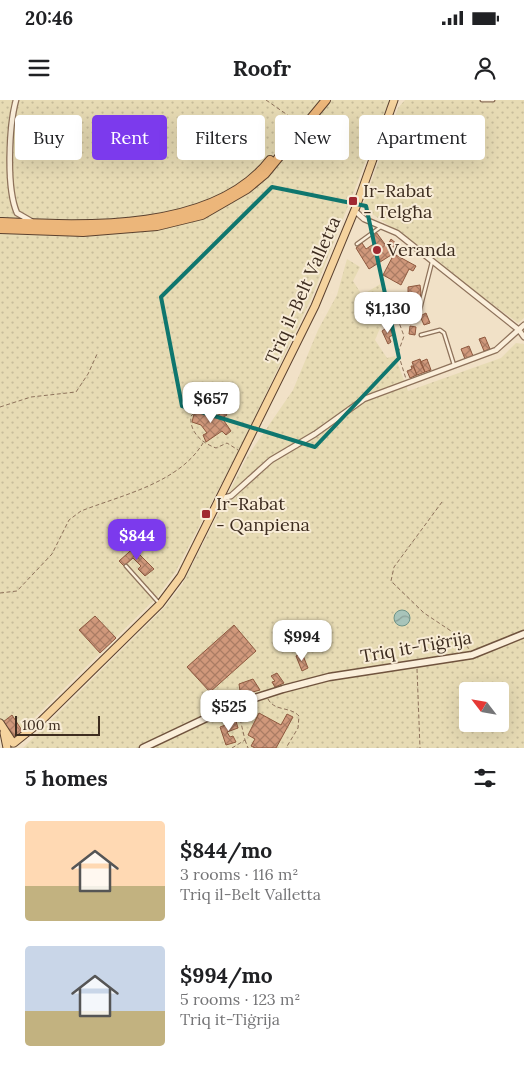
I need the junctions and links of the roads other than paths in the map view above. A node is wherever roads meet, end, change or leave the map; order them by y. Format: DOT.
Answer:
graph roads {
  1 [pos="16,100"];
  2 [pos="318,100"];
  3 [pos="326,100"];
  4 [pos="394,100"];
  5 [pos="399,100"];
  6 [pos="482,100"];
  7 [pos="492,100"];
  8 [pos="390,115"];
  9 [pos="374,160"];
  10 [pos="355,211"];
  11 [pos="0,222"];
  12 [pos="36,224"];
  13 [pos="384,226"];
  14 [pos="0,230"];
  15 [pos="356,244"];
  16 [pos="433,260"];
  17 [pos="420,313"];
  18 [pos="524,325"];
  19 [pos="519,330"];
  20 [pos="421,335"];
  21 [pos="524,336"];
  22 [pos="454,364"];
  23 [pos="219,499"];
  24 [pos="126,566"];
  25 [pos="160,604"];
  26 [pos="524,634"];
  27 [pos="2,725"];
  28 [pos="13,746"];
  29 [pos="143,748"];
  1 -- 12 [label="street"];
  2 -- 12 [label="highway"];
  3 -- 14 [label="highway"];
  4 -- 8 [label="main road, Triq il-Belt Valletta"];
  5 -- 8 [label="main road, Triq il-Belt Valletta"];
  6 -- 7 [label="lane"];
  9 -- 10 [label="main road, Triq il-Belt Valletta"];
  10 -- 13 [label="street"];
  10 -- 23 [label="main road, Triq il-Belt Valletta"];
  11 -- 12 [label="highway"];
  13 -- 15 [label="lane"];
  13 -- 16 [label="street"];
  16 -- 17 [label="lane"];
  16 -- 19 [label="street"];
  18 -- 19 [label="street"];
  19 -- 21 [label="street"];
  19 -- 22 [label="street"];
  20 -- 22 [label="lane"];
  22 -- 23 [label="street"];
  23 -- 25 [label="main road, Triq il-Belt Valletta"];
  24 -- 25 [label="lane"];
  25 -- 28 [label="main road, Triq il-Belt Valletta"];
  26 -- 29 [label="main road, Triq it-Tiġrija"];
  27 -- 28 [label="main road"];
}
